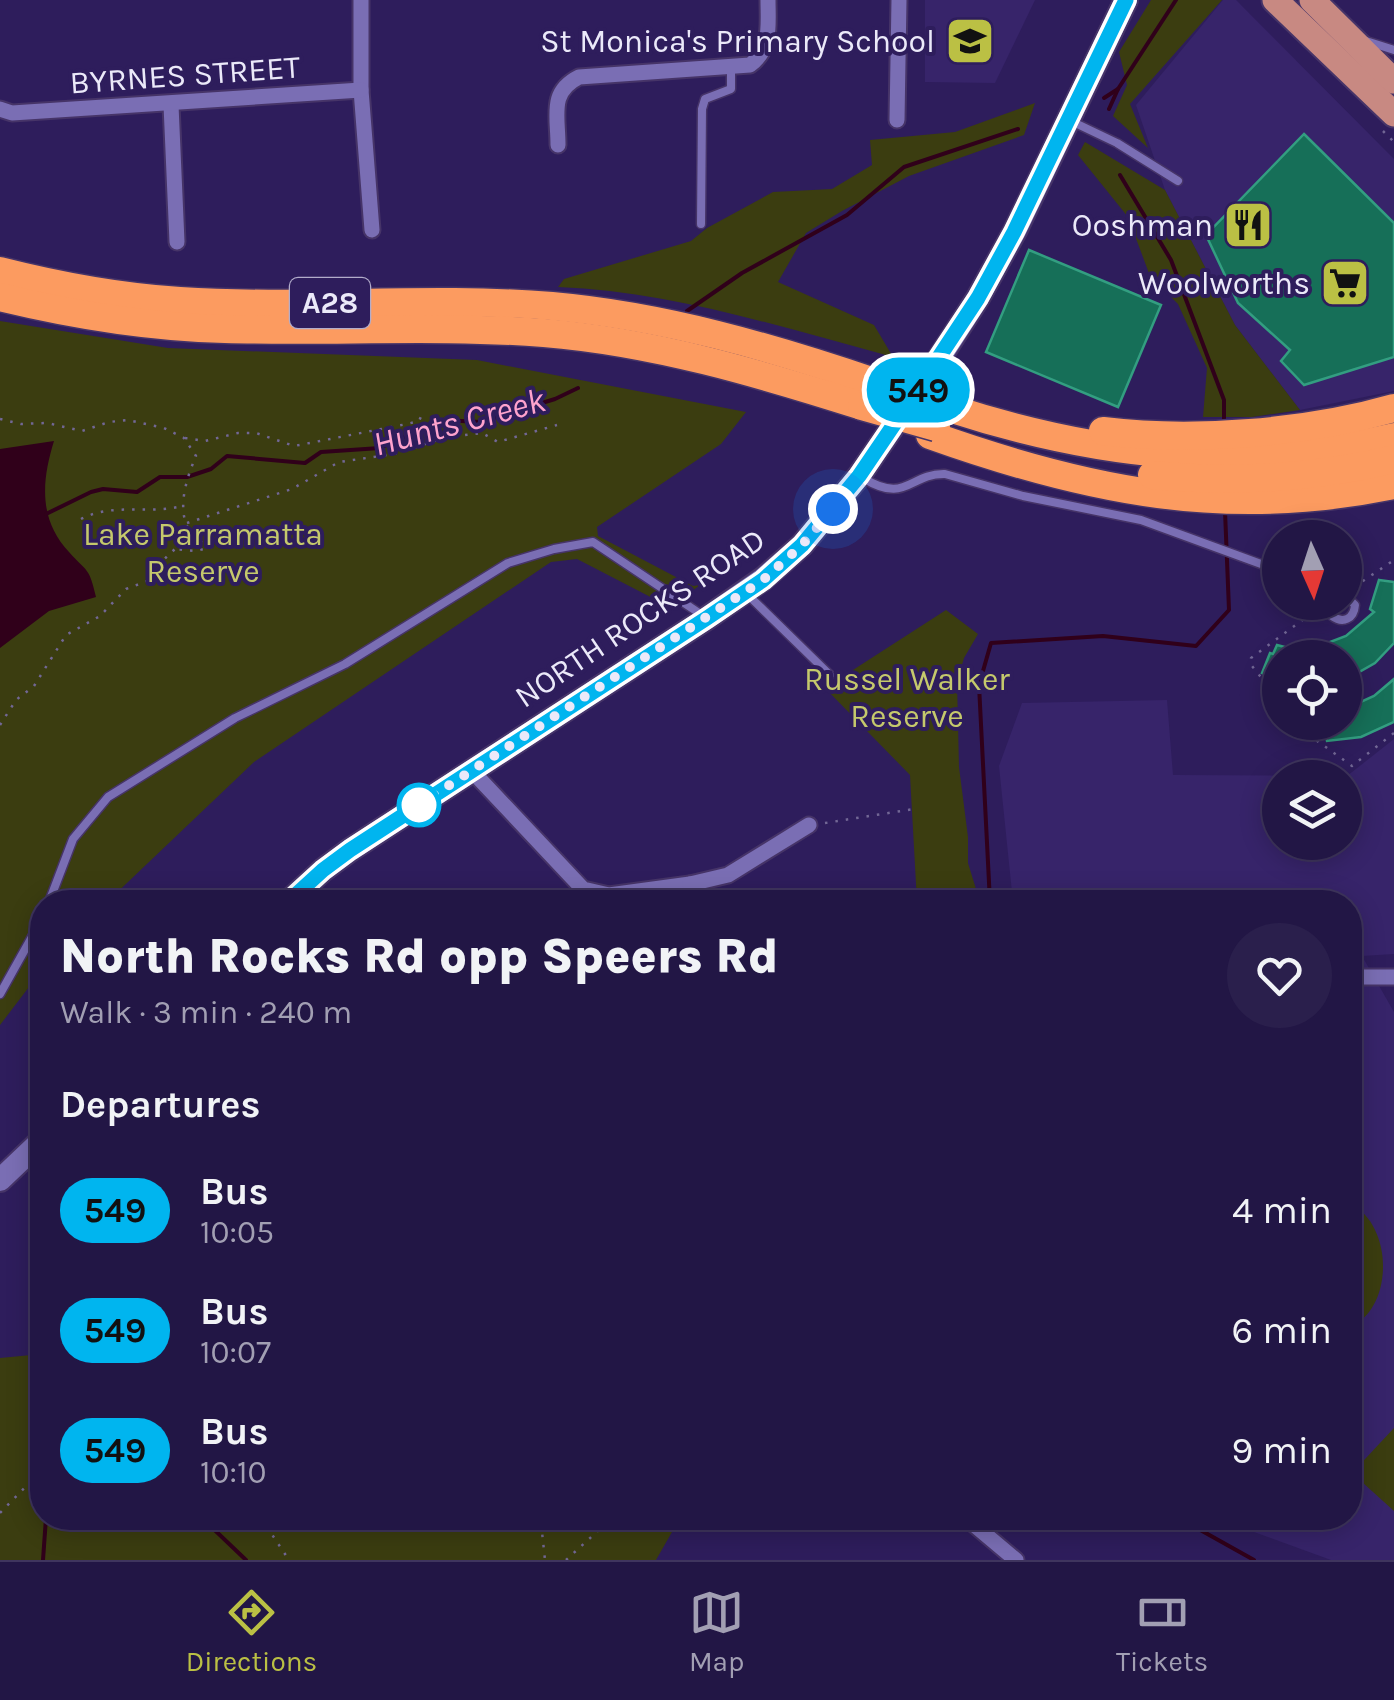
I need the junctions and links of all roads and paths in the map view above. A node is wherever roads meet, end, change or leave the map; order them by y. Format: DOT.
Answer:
graph roads {
  1 [pos="362,0"];
  2 [pos="768,0"];
  3 [pos="899,0"];
  4 [pos="1126,0"];
  5 [pos="1275,0"];
  6 [pos="1312,0"];
  7 [pos="1348,34"];
  8 [pos="1394,50"];
  9 [pos="731,66"];
  10 [pos="361,90"];
  11 [pos="1391,97"];
  12 [pos="171,105"];
  13 [pos="6,111"];
  14 [pos="1067,119"];
  15 [pos="898,120"];
  16 [pos="558,146"];
  17 [pos="1178,181"];
  18 [pos="701,224"];
  19 [pos="372,230"];
  20 [pos="177,242"];
  21 [pos="0,271"];
  22 [pos="0,297"];
  23 [pos="870,394"];
  24 [pos="1394,408"];
  25 [pos="423,412"];
  26 [pos="943,417"];
  27 [pos="0,420"];
  28 [pos="558,425"];
  29 [pos="184,438"];
  30 [pos="1394,438"];
  31 [pos="1394,459"];
  32 [pos="1184,466"];
  33 [pos="1271,466"];
  34 [pos="859,476"];
  35 [pos="1394,485"];
  36 [pos="183,506"];
  37 [pos="81,519"];
  38 [pos="186,523"];
  39 [pos="176,549"];
  40 [pos="1394,560"];
  41 [pos="1262,564"];
  42 [pos="1362,581"];
  43 [pos="745,592"];
  44 [pos="707,618"];
  45 [pos="1303,620"];
  46 [pos="1275,640"];
  47 [pos="1262,650"];
  48 [pos="830,675"];
  49 [pos="1262,678"];
  50 [pos="0,724"];
  51 [pos="1394,733"];
  52 [pos="1317,740"];
  53 [pos="472,771"];
  54 [pos="914,809"];
  55 [pos="809,825"];
  56 [pos="690,884"];
  57 [pos="54,890"];
  58 [pos="301,890"];
  59 [pos="584,890"];
  60 [pos="646,890"];
  61 [pos="691,890"];
  62 [pos="30,940"];
  63 [pos="1363,978"];
  64 [pos="1394,978"];
  65 [pos="0,994"];
  66 [pos="30,1151"];
  67 [pos="0,1180"];
  68 [pos="30,1482"];
  69 [pos="0,1513"];
  70 [pos="268,1530"];
  71 [pos="540,1530"];
  72 [pos="599,1530"];
  73 [pos="980,1530"];
  74 [pos="289,1560"];
  75 [pos="544,1560"];
  76 [pos="566,1560"];
  77 [pos="1016,1560"];
  1 -- 10 [label="street"];
  2 -- 9 [label="street"];
  3 -- 15 [label="street"];
  4 -- 14 [label="main road, NORTH ROCKS ROAD"];
  5 -- 11 [label="main road"];
  6 -- 7 [label="main road"];
  7 -- 8 [label="lane"];
  7 -- 11 [label="main road"];
  9 -- 16 [label="street"];
  9 -- 18 [label="lane"];
  10 -- 12 [label="street, BYRNES STREET"];
  10 -- 19 [label="street"];
  12 -- 13 [label="street, BYRNES STREET"];
  12 -- 20 [label="street"];
  14 -- 17 [label="lane"];
  14 -- 34 [label="main road, NORTH ROCKS ROAD"];
  21 -- 23 [label="highway, A28"];
  22 -- 23 [label="highway, A28"];
  23 -- 26 [label="highway, A28, bridge"];
  24 -- 33 [label="highway"];
  25 -- 29 [label="path"];
  26 -- 32 [label="highway, A28"];
  26 -- 32 [label="highway"];
  27 -- 29 [label="path"];
  28 -- 38 [label="path"];
  29 -- 36 [label="path"];
  30 -- 33 [label="highway, A28"];
  31 -- 33 [label="highway, A28"];
  32 -- 33 [label="highway, A28"];
  32 -- 33 [label="highway"];
  33 -- 35 [label="highway"];
  34 -- 41 [label="lane"];
  34 -- 43 [label="main road, NORTH ROCKS ROAD"];
  36 -- 37 [label="path"];
  36 -- 38 [label="path"];
  38 -- 39 [label="path"];
  38 -- 39 [label="path"];
  39 -- 50 [label="path"];
  40 -- 42 [label="path"];
  43 -- 44 [label="main road, NORTH ROCKS ROAD"];
  43 -- 48 [label="lane"];
  44 -- 53 [label="main road, NORTH ROCKS ROAD"];
  44 -- 57 [label="lane"];
  45 -- 46 [label="path"];
  47 -- 49 [label="path"];
  51 -- 52 [label="path"];
  53 -- 58 [label="main road, NORTH ROCKS ROAD"];
  53 -- 59 [label="street"];
  54 -- 55 [label="path"];
  55 -- 56 [label="street"];
  56 -- 60 [label="street"];
  56 -- 61 [label="street"];
  62 -- 65 [label="lane"];
  63 -- 64 [label="street"];
  66 -- 67 [label="main road"];
  68 -- 69 [label="path"];
  70 -- 74 [label="path"];
  71 -- 75 [label="path"];
  72 -- 76 [label="path"];
  73 -- 77 [label="street"];
}
